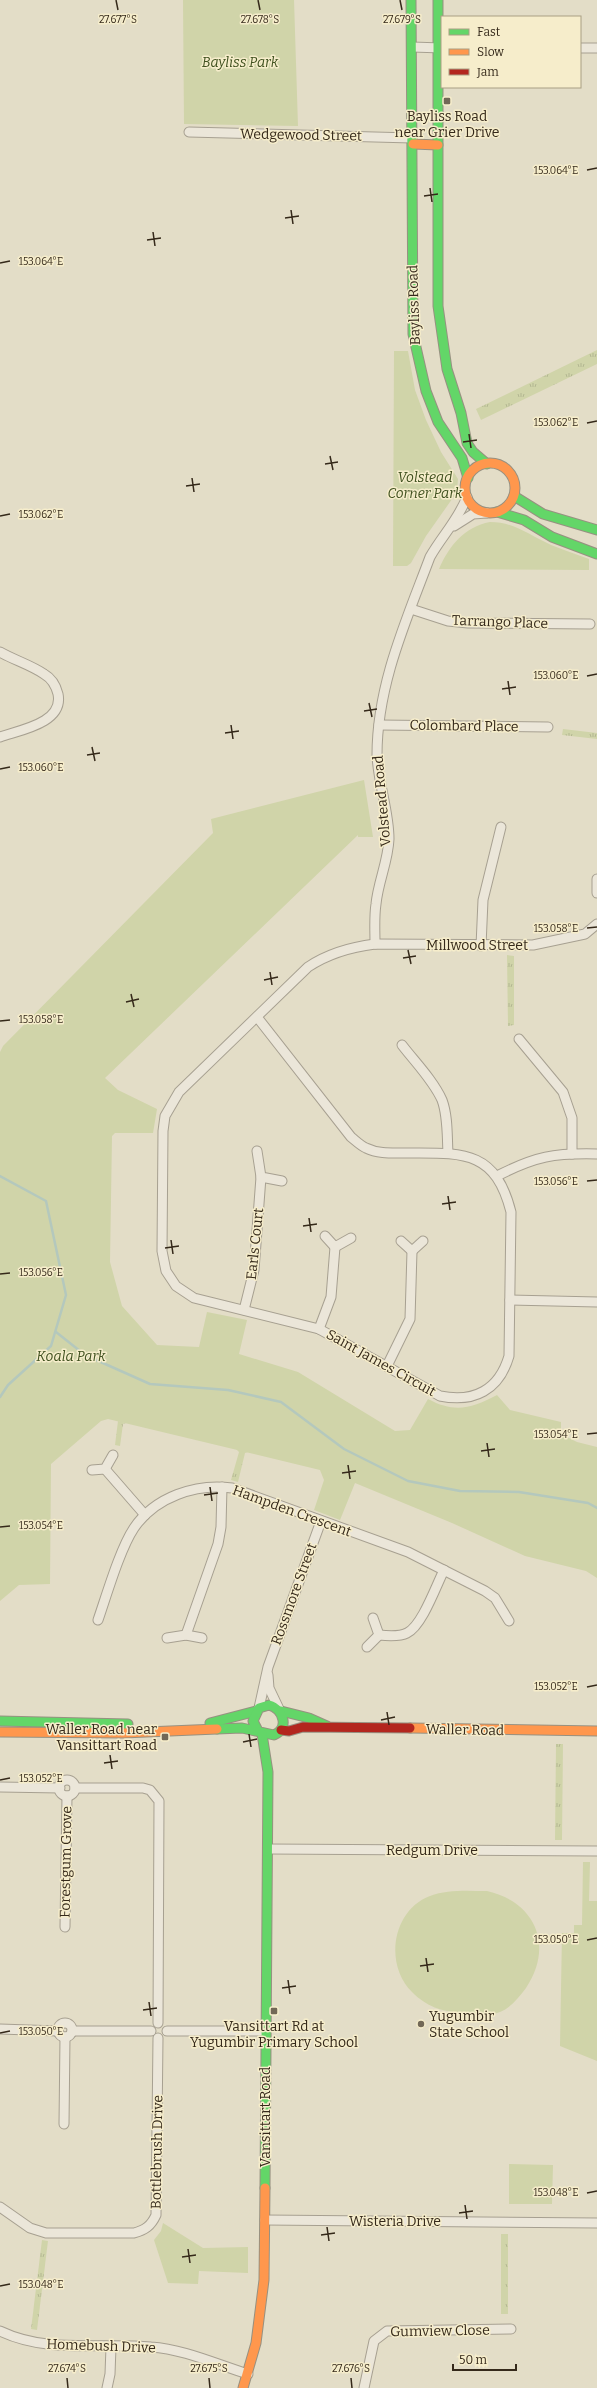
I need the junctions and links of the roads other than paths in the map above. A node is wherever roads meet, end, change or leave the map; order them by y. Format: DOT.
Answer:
graph roads {
  1 [pos="411,0"];
  2 [pos="438,0"];
  3 [pos="412,47"];
  4 [pos="440,48"];
  5 [pos="581,48"];
  6 [pos="597,48"];
  7 [pos="189,132"];
  8 [pos="412,141"];
  9 [pos="438,145"];
  10 [pos="487,464"];
  11 [pos="468,478"];
  12 [pos="514,496"];
  13 [pos="467,497"];
  14 [pos="497,512"];
  15 [pos="487,513"];
  16 [pos="451,528"];
  17 [pos="597,530"];
  18 [pos="597,554"];
  19 [pos="411,609"];
  20 [pos="590,624"];
  21 [pos="0,652"];
  22 [pos="379,725"];
  23 [pos="548,727"];
  24 [pos="0,737"];
  25 [pos="502,827"];
  26 [pos="597,879"];
  27 [pos="597,893"];
  28 [pos="597,924"];
  29 [pos="375,944"];
  30 [pos="481,946"];
  31 [pos="257,1017"];
  32 [pos="519,1039"];
  33 [pos="402,1045"];
  34 [pos="257,1151"];
  35 [pos="448,1153"];
  36 [pos="572,1154"];
  37 [pos="597,1154"];
  38 [pos="497,1176"];
  39 [pos="261,1177"];
  40 [pos="282,1181"];
  41 [pos="325,1236"];
  42 [pos="351,1238"];
  43 [pos="401,1241"];
  44 [pos="423,1241"];
  45 [pos="335,1247"];
  46 [pos="412,1251"];
  47 [pos="510,1300"];
  48 [pos="597,1302"];
  49 [pos="244,1310"];
  50 [pos="319,1329"];
  51 [pos="387,1366"];
  52 [pos="113,1455"];
  53 [pos="105,1469"];
  54 [pos="92,1470"];
  55 [pos="222,1487"];
  56 [pos="145,1515"];
  57 [pos="321,1521"];
  58 [pos="444,1570"];
  59 [pos="373,1618"];
  60 [pos="98,1620"];
  61 [pos="509,1621"];
  62 [pos="186,1635"];
  63 [pos="379,1636"];
  64 [pos="167,1638"];
  65 [pos="202,1638"];
  66 [pos="366,1647"];
  67 [pos="268,1667"];
  68 [pos="258,1710"];
  69 [pos="280,1710"];
  70 [pos="3,1722"];
  71 [pos="332,1729"];
  72 [pos="597,1731"];
  73 [pos="3,1732"];
  74 [pos="260,1733"];
  75 [pos="276,1739"];
  76 [pos="268,1772"];
  77 [pos="0,1787"];
  78 [pos="60,1788"];
  79 [pos="75,1788"];
  80 [pos="67,1796"];
  81 [pos="268,1850"];
  82 [pos="597,1851"];
  83 [pos="65,1927"];
  84 [pos="158,2023"];
  85 [pos="0,2029"];
  86 [pos="58,2031"];
  87 [pos="151,2031"];
  88 [pos="166,2031"];
  89 [pos="266,2031"];
  90 [pos="69,2034"];
  91 [pos="158,2038"];
  92 [pos="64,2124"];
  93 [pos="0,2207"];
  94 [pos="265,2220"];
  95 [pos="597,2223"];
  96 [pos="510,2329"];
  97 [pos="0,2331"];
  98 [pos="111,2346"];
  99 [pos="248,2374"];
  100 [pos="107,2388"];
  101 [pos="243,2388"];
  102 [pos="364,2388"];
  1 -- 3 [label="street, Bayliss Road"];
  2 -- 4 [label="street, Bayliss Road"];
  3 -- 4 [label="street"];
  3 -- 8 [label="street, Bayliss Road"];
  4 -- 9 [label="street, Bayliss Road"];
  5 -- 6 [label="street"];
  7 -- 8 [label="street, Wedgewood Street"];
  8 -- 9 [label="street"];
  8 -- 11 [label="street, Bayliss Road"];
  9 -- 10 [label="street, Bayliss Road"];
  10 -- 11 [label="street"];
  10 -- 12 [label="street, Bayliss Road"];
  11 -- 13 [label="street, Bayliss Road"];
  12 -- 14 [label="street"];
  12 -- 17 [label="street"];
  13 -- 15 [label="street"];
  13 -- 16 [label="street, Volstead Road"];
  14 -- 15 [label="street"];
  14 -- 18 [label="street"];
  15 -- 16 [label="street, Volstead Road"];
  16 -- 19 [label="street, Volstead Road"];
  19 -- 20 [label="street, Tarrango Place"];
  19 -- 22 [label="street, Volstead Road"];
  21 -- 24 [label="street"];
  22 -- 23 [label="street, Colombard Place"];
  22 -- 29 [label="street, Volstead Road"];
  25 -- 30 [label="street"];
  26 -- 27 [label="street"];
  28 -- 30 [label="street, Millwood Street"];
  29 -- 30 [label="street, Millwood Street"];
  29 -- 31 [label="street, Saint James Circuit"];
  31 -- 35 [label="street, Saint James Circuit"];
  31 -- 49 [label="street, Saint James Circuit"];
  32 -- 36 [label="street"];
  33 -- 35 [label="street"];
  34 -- 39 [label="street, Earls Court"];
  35 -- 38 [label="street, Saint James Circuit"];
  36 -- 37 [label="street"];
  36 -- 38 [label="street"];
  38 -- 47 [label="street, Saint James Circuit"];
  39 -- 40 [label="street"];
  39 -- 49 [label="street, Earls Court"];
  41 -- 45 [label="street"];
  42 -- 45 [label="street"];
  43 -- 46 [label="street"];
  44 -- 46 [label="street"];
  45 -- 50 [label="street"];
  46 -- 51 [label="street"];
  47 -- 48 [label="street"];
  47 -- 51 [label="street, Saint James Circuit"];
  49 -- 50 [label="street, Saint James Circuit"];
  50 -- 51 [label="street, Saint James Circuit"];
  52 -- 53 [label="street"];
  53 -- 54 [label="street"];
  53 -- 56 [label="street"];
  55 -- 56 [label="street, Hampden Crescent"];
  55 -- 57 [label="street, Hampden Crescent"];
  55 -- 62 [label="street"];
  56 -- 60 [label="street, Hampden Crescent"];
  57 -- 58 [label="street, Hampden Crescent"];
  57 -- 67 [label="street, Rossmore Street"];
  58 -- 61 [label="street, Hampden Crescent"];
  58 -- 63 [label="street"];
  59 -- 63 [label="street"];
  62 -- 64 [label="street"];
  62 -- 65 [label="street"];
  63 -- 66 [label="street"];
  67 -- 68 [label="street, Rossmore Street"];
  67 -- 69 [label="street, Rossmore Street"];
  68 -- 69 [label="street, Waller Road"];
  68 -- 70 [label="street, Waller Road"];
  68 -- 74 [label="street"];
  69 -- 71 [label="street, Waller Road"];
  69 -- 75 [label="street"];
  70 -- 73 [label="street"];
  71 -- 72 [label="street, Waller Road"];
  71 -- 75 [label="street, Waller Road"];
  73 -- 74 [label="street, Waller Road"];
  74 -- 75 [label="street, Waller Road"];
  74 -- 76 [label="street, Vansittart Road"];
  75 -- 76 [label="street, Vansittart Road"];
  76 -- 81 [label="street, Vansittart Road"];
  77 -- 78 [label="street"];
  78 -- 79 [label="street"];
  78 -- 80 [label="street"];
  79 -- 80 [label="street"];
  79 -- 84 [label="street"];
  80 -- 83 [label="street, Forestgum Grove"];
  81 -- 82 [label="street, Redgum Drive"];
  81 -- 89 [label="street, Vansittart Road"];
  84 -- 87 [label="street"];
  84 -- 88 [label="street"];
  85 -- 86 [label="street"];
  86 -- 90 [label="street"];
  86 -- 90 [label="street"];
  87 -- 90 [label="street"];
  87 -- 91 [label="street"];
  88 -- 89 [label="street"];
  88 -- 91 [label="street"];
  89 -- 94 [label="street, Vansittart Road"];
  90 -- 92 [label="street"];
  91 -- 93 [label="street, Bottlebrush Drive"];
  94 -- 95 [label="street, Wisteria Drive"];
  94 -- 99 [label="street, Vansittart Road"];
  96 -- 102 [label="street, Gumview Close"];
  97 -- 98 [label="street, Homebush Drive"];
  98 -- 99 [label="street, Homebush Drive"];
  98 -- 100 [label="street"];
  99 -- 101 [label="street, Vansittart Road"];
}
